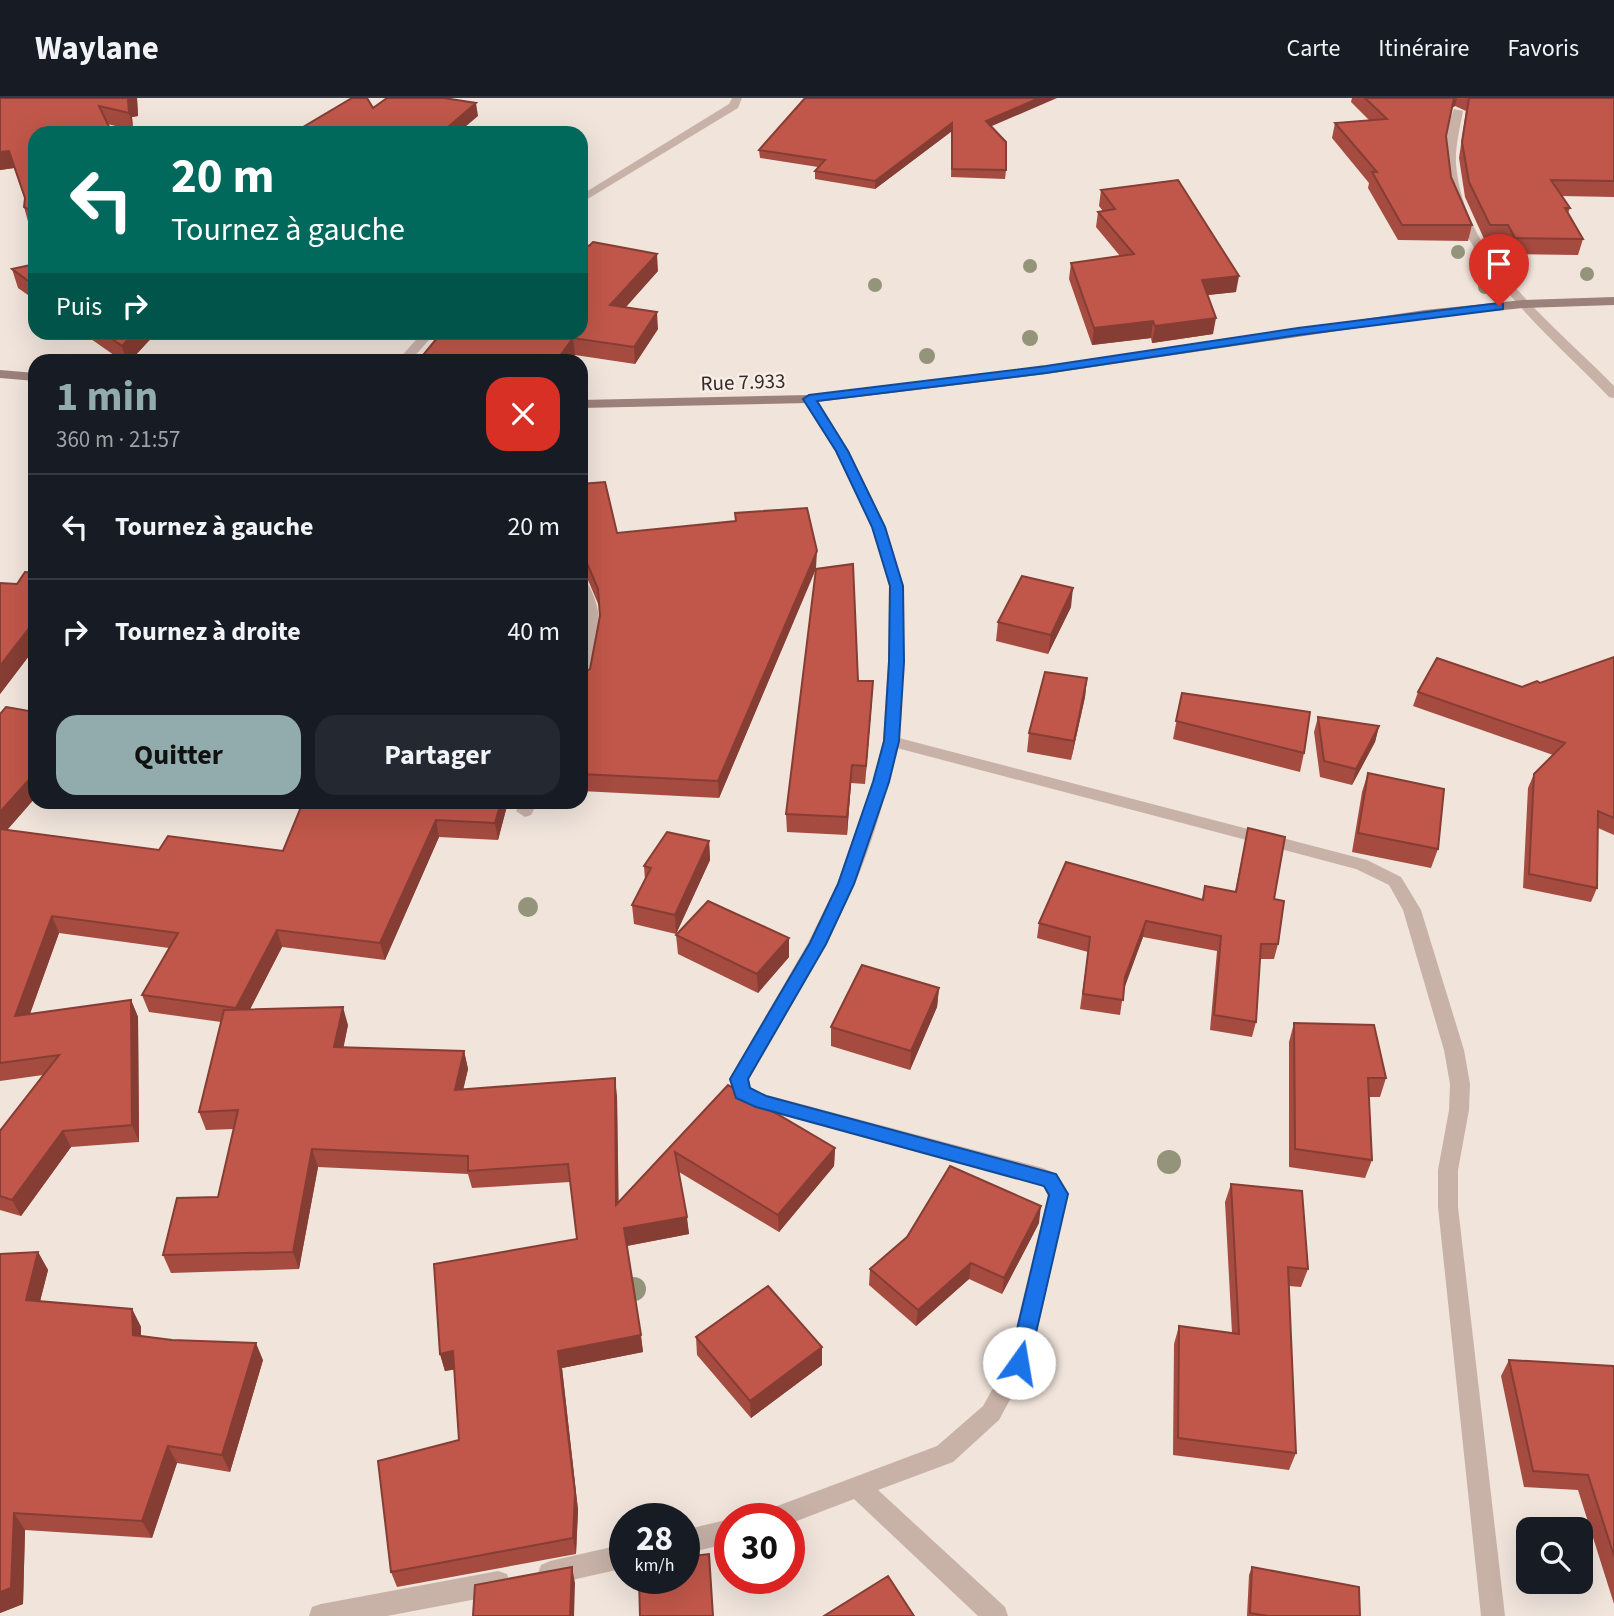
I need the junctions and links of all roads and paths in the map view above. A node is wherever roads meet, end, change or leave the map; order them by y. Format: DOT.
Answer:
graph roads {
  1 [pos="737,98"];
  2 [pos="1458,111"];
  3 [pos="588,196"];
  4 [pos="1614,301"];
  5 [pos="1523,304"];
  6 [pos="423,340"];
  7 [pos="410,354"];
  8 [pos="0,374"];
  9 [pos="28,376"];
  10 [pos="1614,394"];
  11 [pos="809,399"];
  12 [pos="588,404"];
  13 [pos="588,596"];
  14 [pos="588,666"];
  15 [pos="891,741"];
  16 [pos="859,1488"];
  17 [pos="805,1507"];
  18 [pos="609,1559"];
  19 [pos="321,1616"];
  20 [pos="996,1616"];
  21 [pos="1493,1616"];
  1 -- 3 [label="street"];
  2 -- 5 [label="street"];
  4 -- 5 [label="street, Rue 7.933"];
  5 -- 10 [label="street"];
  5 -- 11 [label="street, Rue 7.933"];
  6 -- 7 [label="street"];
  8 -- 9 [label="street"];
  11 -- 12 [label="street, Rue 7.933"];
  11 -- 15 [label="street"];
  13 -- 14 [label="street"];
  15 -- 16 [label="street"];
  15 -- 21 [label="street"];
  16 -- 17 [label="street"];
  16 -- 20 [label="street"];
  18 -- 19 [label="street"];
}
